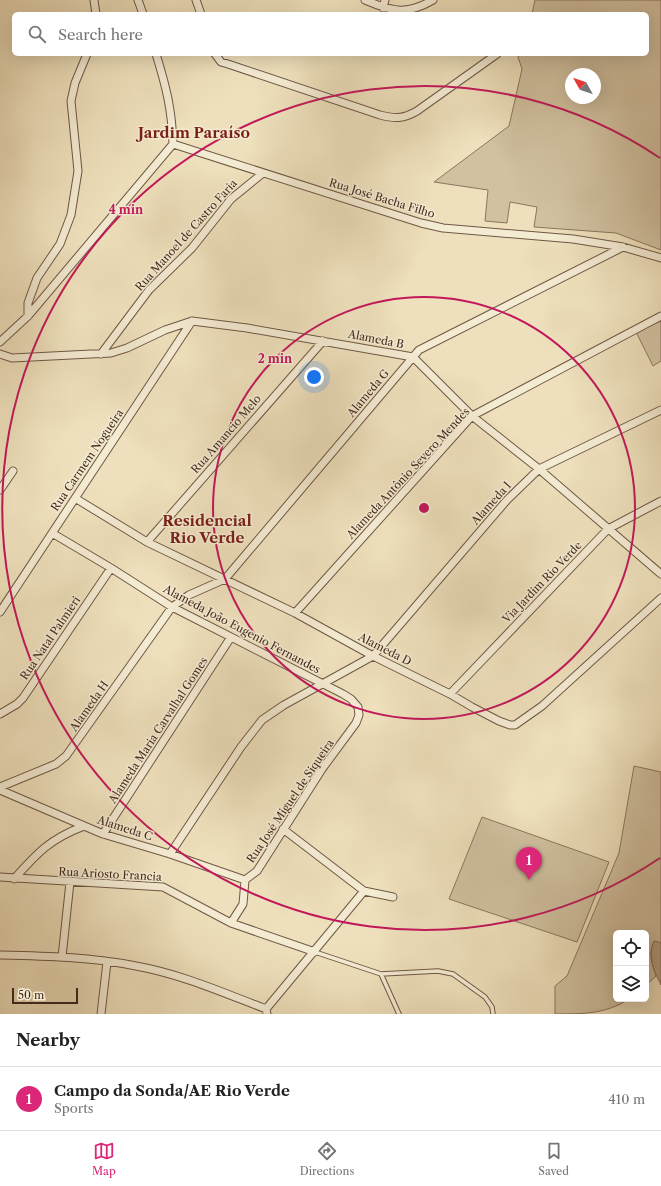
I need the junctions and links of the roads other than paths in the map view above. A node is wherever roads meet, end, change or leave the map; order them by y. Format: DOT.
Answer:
graph roads {
  1 [pos="94,0"];
  2 [pos="138,0"];
  3 [pos="196,0"];
  4 [pos="365,0"];
  5 [pos="385,0"];
  6 [pos="434,0"];
  7 [pos="383,8"];
  8 [pos="96,12"];
  9 [pos="142,12"];
  10 [pos="200,12"];
  11 [pos="87,56"];
  12 [pos="157,56"];
  13 [pos="216,56"];
  14 [pos="494,56"];
  15 [pos="173,144"];
  16 [pos="263,172"];
  17 [pos="623,247"];
  18 [pos="661,258"];
  19 [pos="28,316"];
  20 [pos="661,316"];
  21 [pos="192,321"];
  22 [pos="323,340"];
  23 [pos="0,342"];
  24 [pos="0,354"];
  25 [pos="101,354"];
  26 [pos="413,358"];
  27 [pos="661,410"];
  28 [pos="472,416"];
  29 [pos="539,469"];
  30 [pos="14,471"];
  31 [pos="0,490"];
  32 [pos="75,498"];
  33 [pos="661,501"];
  34 [pos="608,529"];
  35 [pos="52,533"];
  36 [pos="146,542"];
  37 [pos="111,568"];
  38 [pos="661,574"];
  39 [pos="225,579"];
  40 [pos="661,598"];
  41 [pos="172,607"];
  42 [pos="0,612"];
  43 [pos="295,613"];
  44 [pos="231,638"];
  45 [pos="373,656"];
  46 [pos="322,684"];
  47 [pos="343,694"];
  48 [pos="450,694"];
  49 [pos="0,714"];
  50 [pos="0,787"];
  51 [pos="0,790"];
  52 [pos="84,826"];
  53 [pos="283,829"];
  54 [pos="103,834"];
  55 [pos="170,854"];
  56 [pos="0,877"];
  57 [pos="14,879"];
  58 [pos="245,880"];
  59 [pos="70,882"];
  60 [pos="364,891"];
  61 [pos="393,897"];
  62 [pos="231,924"];
  63 [pos="315,952"];
  64 [pos="0,955"];
  65 [pos="62,957"];
  66 [pos="107,962"];
  67 [pos="381,974"];
  68 [pos="267,1011"];
  69 [pos="101,1014"];
  70 [pos="399,1014"];
  71 [pos="493,1014"];
  1 -- 8 [label="street"];
  2 -- 9 [label="street"];
  3 -- 10 [label="street"];
  4 -- 7 [label="street"];
  5 -- 7 [label="street"];
  6 -- 7 [label="street"];
  11 -- 19 [label="street"];
  12 -- 15 [label="street"];
  13 -- 14 [label="street"];
  15 -- 16 [label="street, Rua José Bacha Filho"];
  15 -- 19 [label="street"];
  16 -- 17 [label="street, Rua José Bacha Filho"];
  16 -- 25 [label="street, Rua Manoel de Castro Faria"];
  17 -- 18 [label="street, Rua José Bacha Filho"];
  17 -- 26 [label="street, Alameda G"];
  19 -- 23 [label="street"];
  20 -- 28 [label="street, Alameda Antônio Severo Mendes"];
  21 -- 22 [label="street, Alameda B"];
  21 -- 25 [label="street"];
  21 -- 32 [label="street, Rua Carmem Nogueira"];
  22 -- 26 [label="street, Alameda B"];
  22 -- 36 [label="street, Rua Amancio Melo"];
  24 -- 25 [label="street"];
  26 -- 28 [label="street, Alameda B"];
  26 -- 39 [label="street, Alameda G"];
  27 -- 29 [label="street, Alameda I"];
  28 -- 29 [label="street, Alameda B"];
  28 -- 43 [label="street, Alameda Antônio Severo Mendes"];
  29 -- 34 [label="street, Alameda B"];
  29 -- 45 [label="street, Alameda I"];
  30 -- 31 [label="street"];
  32 -- 35 [label="street, Rua Carmem Nogueira"];
  32 -- 36 [label="street, Alameda D"];
  33 -- 34 [label="street, Via Jardim Rio Verde"];
  34 -- 38 [label="street, Alameda B"];
  34 -- 48 [label="street, Via Jardim Rio Verde"];
  35 -- 37 [label="street, Alameda João Eugenio Fernandes"];
  35 -- 42 [label="street, Rua Carmem Nogueira"];
  36 -- 39 [label="street, Alameda D"];
  37 -- 41 [label="street, Alameda João Eugenio Fernandes"];
  37 -- 49 [label="street, Rua Natal Palmieri"];
  39 -- 41 [label="street, Alameda G"];
  39 -- 43 [label="street, Alameda D"];
  40 -- 48 [label="street, Alameda D"];
  41 -- 44 [label="street, Alameda João Eugenio Fernandes"];
  41 -- 50 [label="street, Alameda H"];
  43 -- 45 [label="street, Alameda D"];
  44 -- 46 [label="street, Alameda João Eugenio Fernandes"];
  44 -- 54 [label="street, Alameda Maria Carvalhal Gomes"];
  45 -- 46 [label="street"];
  45 -- 48 [label="street, Alameda D"];
  46 -- 47 [label="street, Alameda João Eugenio Fernandes"];
  46 -- 55 [label="street"];
  47 -- 53 [label="street, Rua José Miguel de Siqueira"];
  51 -- 52 [label="street, Alameda C"];
  52 -- 54 [label="street, Alameda C"];
  52 -- 57 [label="street"];
  53 -- 58 [label="street, Rua José Miguel de Siqueira"];
  53 -- 60 [label="street"];
  54 -- 55 [label="street, Alameda C"];
  55 -- 58 [label="street, Alameda C"];
  56 -- 57 [label="street, Rua Ariosto Francia"];
  57 -- 59 [label="street, Rua Ariosto Francia"];
  58 -- 62 [label="street"];
  59 -- 62 [label="street, Rua Ariosto Francia"];
  59 -- 65 [label="street"];
  60 -- 61 [label="street"];
  60 -- 63 [label="street"];
  62 -- 63 [label="street, Rua Ariosto Francia"];
  63 -- 67 [label="lane, Rua Ariosto Francia"];
  63 -- 68 [label="street"];
  64 -- 65 [label="street"];
  65 -- 66 [label="street"];
  66 -- 68 [label="street"];
  66 -- 69 [label="street"];
  67 -- 70 [label="lane"];
  67 -- 71 [label="lane"];
}
